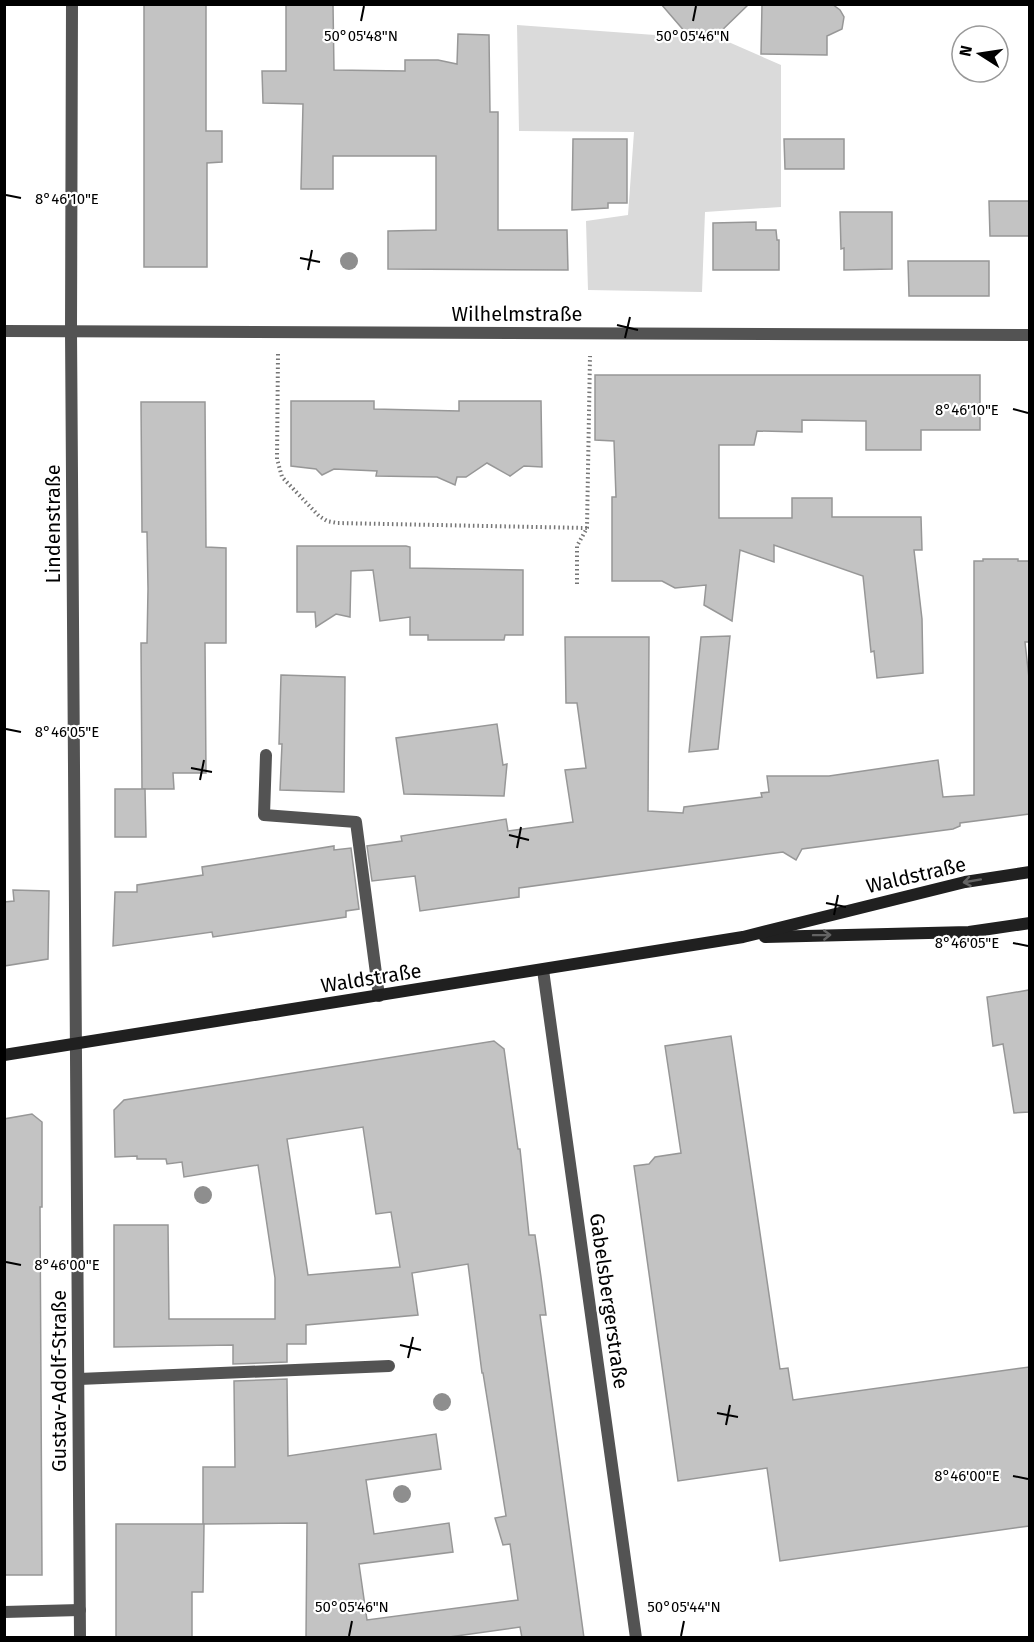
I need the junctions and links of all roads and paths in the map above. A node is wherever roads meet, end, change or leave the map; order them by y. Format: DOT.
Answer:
graph roads {
  1 [pos="72,4"];
  2 [pos="4,331"];
  3 [pos="70,331"];
  4 [pos="278,333"];
  5 [pos="590,334"];
  6 [pos="1029,335"];
  7 [pos="587,528"];
  8 [pos="577,584"];
  9 [pos="266,755"];
  10 [pos="1029,872"];
  11 [pos="1029,923"];
  12 [pos="742,937"];
  13 [pos="543,970"];
  14 [pos="379,996"];
  15 [pos="77,1043"];
  16 [pos="4,1055"];
  17 [pos="389,1366"];
  18 [pos="79,1380"];
  19 [pos="80,1610"];
  20 [pos="4,1612"];
  21 [pos="80,1638"];
  22 [pos="636,1638"];
  1 -- 3 [label="street, Lindenstraße"];
  2 -- 3 [label="street, Wilhelmstraße"];
  3 -- 4 [label="street, Wilhelmstraße"];
  3 -- 15 [label="street, Lindenstraße"];
  4 -- 5 [label="street, Wilhelmstraße"];
  4 -- 7 [label="path"];
  5 -- 6 [label="street, Wilhelmstraße"];
  5 -- 7 [label="path"];
  7 -- 8 [label="path"];
  9 -- 14 [label="street"];
  10 -- 12 [label="main road, Waldstraße, one-way"];
  12 -- 11 [label="main road, Waldstraße, one-way"];
  12 -- 13 [label="main road, Waldstraße"];
  13 -- 14 [label="main road, Waldstraße"];
  13 -- 22 [label="street, Gabelsbergerstraße"];
  14 -- 15 [label="main road, Waldstraße"];
  15 -- 16 [label="main road, Waldstraße"];
  15 -- 18 [label="street, Gustav-Adolf-Straße"];
  17 -- 18 [label="street"];
  18 -- 19 [label="street, Gustav-Adolf-Straße"];
  19 -- 20 [label="street"];
  19 -- 21 [label="street, Gustav-Adolf-Straße"];
}
